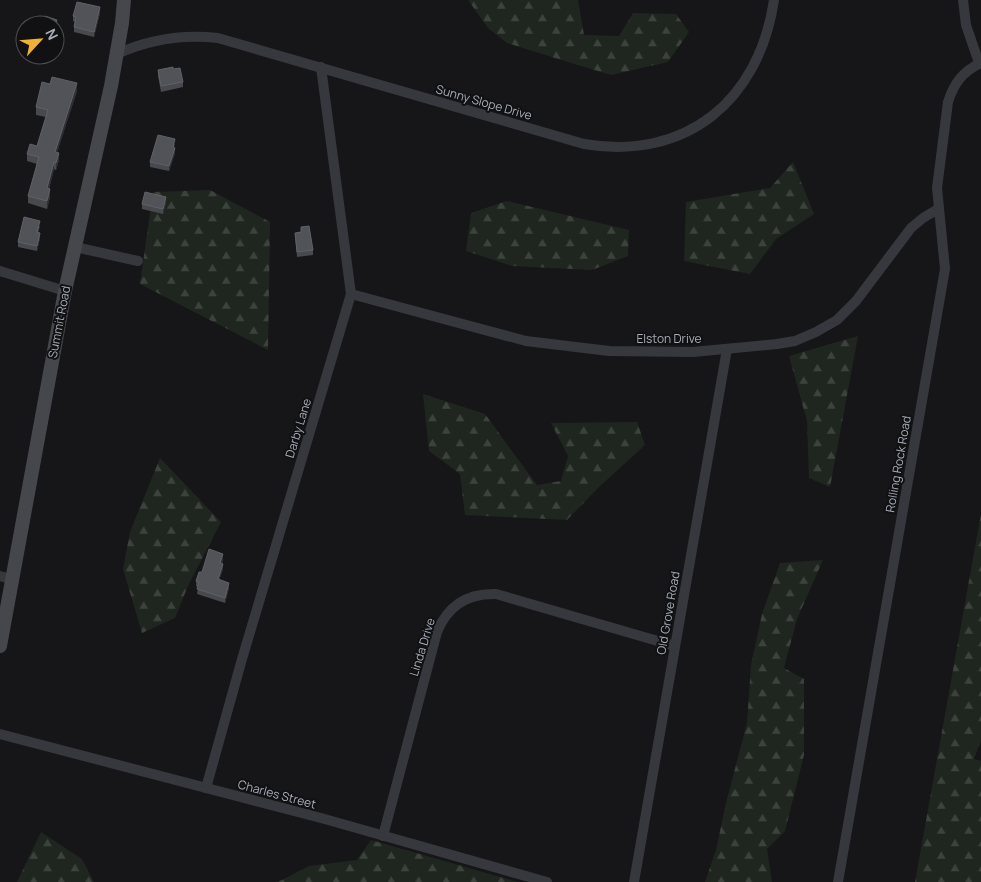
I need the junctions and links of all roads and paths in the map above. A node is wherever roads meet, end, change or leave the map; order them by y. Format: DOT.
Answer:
graph roads {
  1 [pos="124,0"];
  2 [pos="774,0"];
  3 [pos="963,0"];
  4 [pos="117,54"];
  5 [pos="980,63"];
  6 [pos="321,67"];
  7 [pos="938,209"];
  8 [pos="75,247"];
  9 [pos="138,261"];
  10 [pos="0,271"];
  11 [pos="65,291"];
  12 [pos="350,294"];
  13 [pos="726,349"];
  14 [pos="6,578"];
  15 [pos="0,646"];
  16 [pos="675,646"];
  17 [pos="0,734"];
  18 [pos="206,788"];
  19 [pos="383,836"];
  20 [pos="547,882"];
  21 [pos="634,882"];
  22 [pos="838,882"];
  1 -- 4 [label="main road, Summit Road"];
  2 -- 6 [label="street, Sunny Slope Drive"];
  3 -- 5 [label="street"];
  4 -- 6 [label="street, Sunny Slope Drive"];
  4 -- 8 [label="main road, Summit Road"];
  5 -- 7 [label="street, Rolling Rock Road"];
  6 -- 12 [label="street, Darby Lane"];
  7 -- 13 [label="street, Elston Drive"];
  7 -- 22 [label="street, Rolling Rock Road"];
  8 -- 9 [label="street"];
  8 -- 11 [label="main road, Summit Road"];
  10 -- 11 [label="street"];
  11 -- 14 [label="main road, Summit Road"];
  12 -- 13 [label="street, Elston Drive"];
  12 -- 18 [label="street, Darby Lane"];
  13 -- 16 [label="street, Old Grove Road"];
  14 -- 15 [label="main road, Summit Road"];
  16 -- 19 [label="street, Linda Drive"];
  16 -- 21 [label="street, Old Grove Road"];
  17 -- 18 [label="street, Charles Street"];
  18 -- 19 [label="street, Charles Street"];
  19 -- 20 [label="street, Charles Street"];
}
